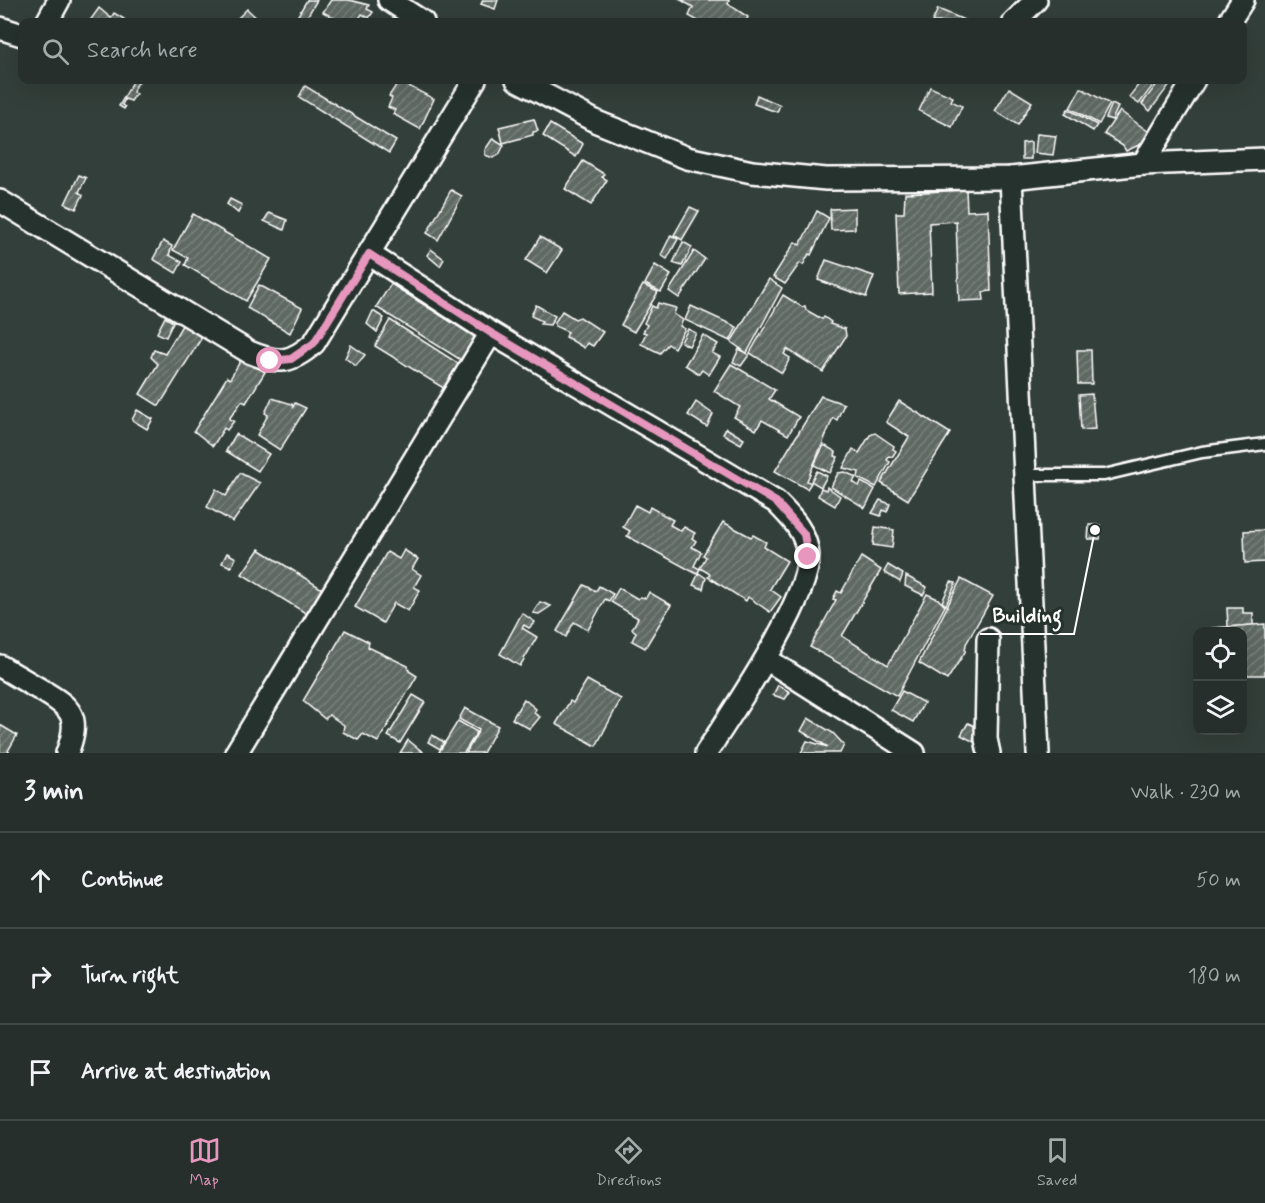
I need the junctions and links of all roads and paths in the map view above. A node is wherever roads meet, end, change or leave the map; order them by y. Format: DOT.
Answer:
graph roads {
  1 [pos="59,0"];
  2 [pos="389,0"];
  3 [pos="1036,0"];
  4 [pos="1243,0"];
  5 [pos="49,18"];
  6 [pos="417,18"];
  7 [pos="1018,18"];
  8 [pos="1232,18"];
  9 [pos="0,28"];
  10 [pos="18,34"];
  11 [pos="473,84"];
  12 [pos="525,84"];
  13 [pos="1192,84"];
  14 [pos="1265,159"];
  15 [pos="1143,165"];
  16 [pos="1011,178"];
  17 [pos="0,201"];
  18 [pos="369,254"];
  19 [pos="491,333"];
  20 [pos="1265,444"];
  21 [pos="1025,475"];
  22 [pos="988,639"];
  23 [pos="766,659"];
  24 [pos="0,666"];
  25 [pos="67,753"];
  26 [pos="236,753"];
  27 [pos="706,753"];
  28 [pos="914,753"];
  29 [pos="989,753"];
  30 [pos="1038,753"];
  1 -- 5 [label="street"];
  2 -- 6 [label="street"];
  3 -- 7 [label="street"];
  4 -- 8 [label="street"];
  9 -- 10 [label="street"];
  11 -- 18 [label="street"];
  12 -- 16 [label="street"];
  13 -- 15 [label="street"];
  14 -- 15 [label="street"];
  15 -- 16 [label="street"];
  16 -- 21 [label="street"];
  17 -- 18 [label="street"];
  18 -- 19 [label="street"];
  19 -- 23 [label="street"];
  19 -- 26 [label="street"];
  20 -- 21 [label="lane"];
  21 -- 30 [label="street"];
  22 -- 29 [label="street"];
  23 -- 27 [label="street"];
  23 -- 28 [label="street"];
  24 -- 25 [label="street"];
}
